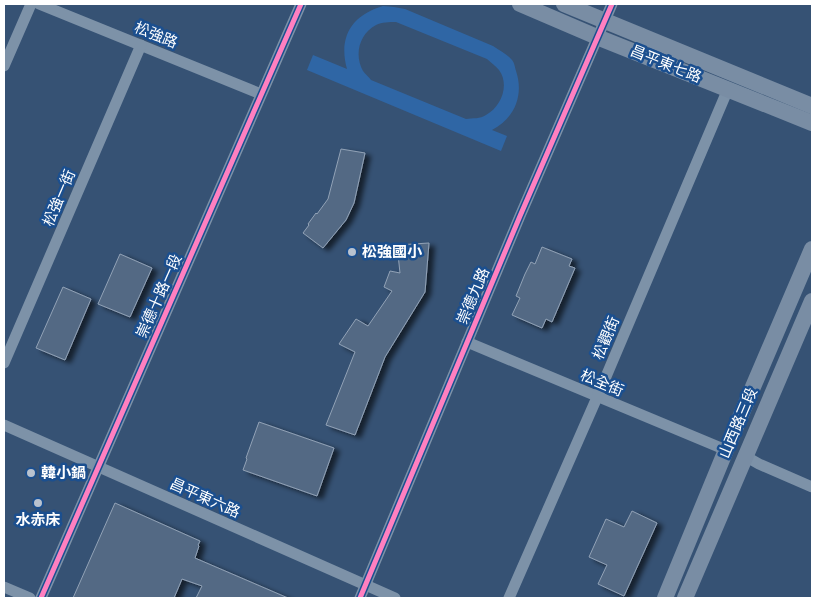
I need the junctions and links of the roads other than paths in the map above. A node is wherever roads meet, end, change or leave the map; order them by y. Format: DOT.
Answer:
graph roads {
  1 [pos="31,4"];
  2 [pos="39,4"];
  3 [pos="301,4"];
  4 [pos="520,4"];
  5 [pos="564,4"];
  6 [pos="612,4"];
  7 [pos="604,21"];
  8 [pos="597,37"];
  9 [pos="141,45"];
  10 [pos="4,66"];
  11 [pos="728,89"];
  12 [pos="261,94"];
  13 [pos="812,106"];
  14 [pos="812,123"];
  15 [pos="812,249"];
  16 [pos="812,301"];
  17 [pos="467,342"];
  18 [pos="4,363"];
  19 [pos="596,396"];
  20 [pos="4,425"];
  21 [pos="726,450"];
  22 [pos="745,456"];
  23 [pos="98,467"];
  24 [pos="812,487"];
  25 [pos="366,585"];
  26 [pos="4,587"];
  27 [pos="30,598"];
  28 [pos="41,598"];
  29 [pos="360,598"];
  30 [pos="395,598"];
  31 [pos="510,598"];
  32 [pos="665,598"];
  33 [pos="685,598"];
  1 -- 10 [label="street"];
  2 -- 9 [label="street, 松強路"];
  3 -- 12 [label="street, 崇德十路一段"];
  4 -- 8 [label="street, 昌平東七路"];
  5 -- 7 [label="street, 昌平東七路"];
  6 -- 7 [label="street, 崇德九路"];
  7 -- 8 [label="street, 崇德九路"];
  7 -- 13 [label="street, 昌平東七路"];
  8 -- 11 [label="street, 昌平東七路"];
  8 -- 17 [label="street, 崇德九路"];
  9 -- 12 [label="street, 松強路"];
  9 -- 18 [label="street, 松強一街"];
  11 -- 14 [label="street, 昌平東七路"];
  11 -- 19 [label="street, 松觀街"];
  12 -- 23 [label="street, 崇德十路一段"];
  15 -- 21 [label="street, 山西路三段"];
  16 -- 22 [label="street, 山西路三段"];
  17 -- 19 [label="street, 松全街"];
  17 -- 25 [label="street, 崇德九路"];
  19 -- 21 [label="street, 松全街"];
  19 -- 31 [label="street, 松觀街"];
  20 -- 23 [label="street, 昌平東六路"];
  21 -- 32 [label="street, 山西路三段"];
  22 -- 24 [label="street"];
  22 -- 33 [label="street, 山西路三段"];
  23 -- 25 [label="street, 昌平東六路"];
  23 -- 28 [label="street, 崇德十路一段"];
  25 -- 29 [label="street, 崇德九路"];
  25 -- 30 [label="street, 昌平東六路"];
  26 -- 27 [label="street"];
}
